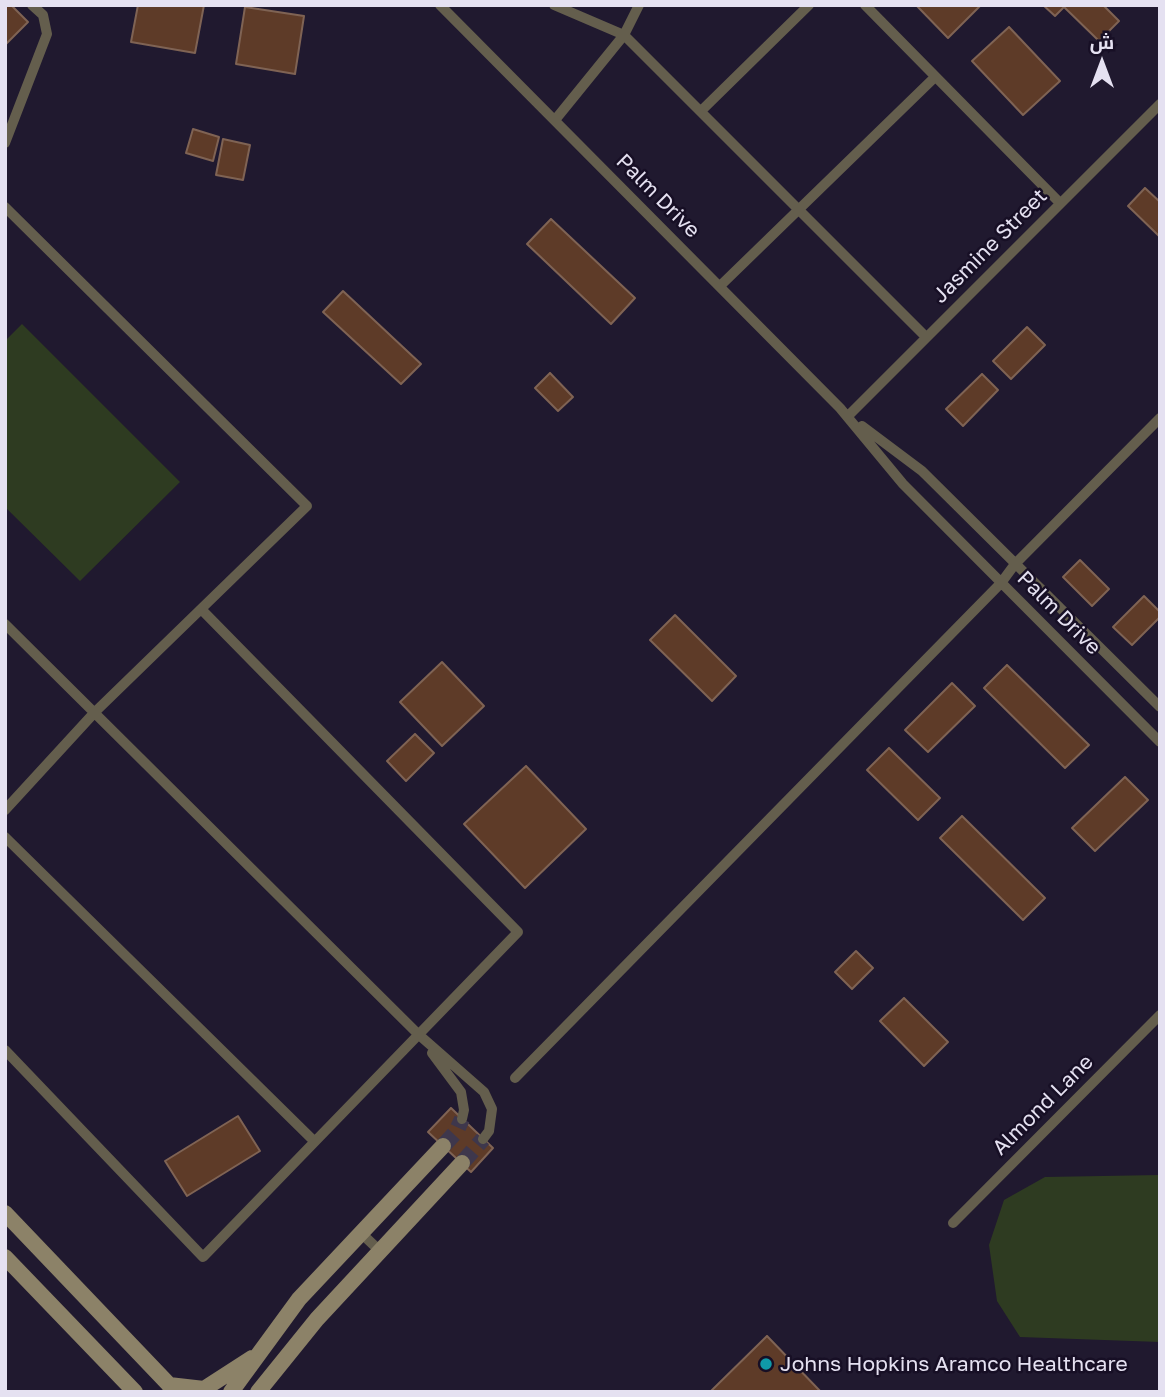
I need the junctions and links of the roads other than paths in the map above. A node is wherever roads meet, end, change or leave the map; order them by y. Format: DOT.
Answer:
graph roads {
  1 [pos="32,5"];
  2 [pos="440,5"];
  3 [pos="554,5"];
  4 [pos="639,5"];
  5 [pos="809,5"];
  6 [pos="865,5"];
  7 [pos="624,35"];
  8 [pos="935,77"];
  9 [pos="1160,104"];
  10 [pos="701,111"];
  11 [pos="555,120"];
  12 [pos="5,143"];
  13 [pos="1059,202"];
  14 [pos="5,207"];
  15 [pos="799,210"];
  16 [pos="720,286"];
  17 [pos="926,337"];
  18 [pos="848,416"];
  19 [pos="1160,418"];
  20 [pos="1015,564"];
  21 [pos="1001,583"];
  22 [pos="201,609"];
  23 [pos="5,624"];
  24 [pos="1160,707"];
  25 [pos="94,712"];
  26 [pos="1160,742"];
  27 [pos="5,810"];
  28 [pos="5,837"];
  29 [pos="1160,1015"];
  30 [pos="418,1034"];
  31 [pos="5,1050"];
  32 [pos="515,1078"];
  33 [pos="462,1119"];
  34 [pos="483,1139"];
  35 [pos="314,1141"];
  36 [pos="443,1146"];
  37 [pos="462,1163"];
  38 [pos="424,1166"];
  39 [pos="442,1183"];
  40 [pos="5,1213"];
  41 [pos="953,1223"];
  42 [pos="361,1233"];
  43 [pos="380,1251"];
  44 [pos="5,1257"];
  45 [pos="260,1353"];
  46 [pos="106,1362"];
  47 [pos="274,1373"];
  48 [pos="173,1388"];
  49 [pos="125,1392"];
  50 [pos="135,1392"];
  51 [pos="231,1392"];
  52 [pos="258,1392"];
  53 [pos="267,1392"];
  1 -- 12 [label="street"];
  2 -- 11 [label="street, Palm Drive"];
  3 -- 7 [label="street"];
  4 -- 7 [label="street"];
  5 -- 10 [label="street"];
  6 -- 8 [label="street"];
  7 -- 10 [label="street"];
  7 -- 11 [label="street"];
  8 -- 13 [label="street"];
  8 -- 15 [label="street"];
  9 -- 13 [label="street, Jasmine Street"];
  10 -- 15 [label="street"];
  11 -- 16 [label="street, Palm Drive"];
  13 -- 17 [label="street, Jasmine Street"];
  14 -- 22 [label="street"];
  15 -- 16 [label="street"];
  15 -- 17 [label="street"];
  16 -- 18 [label="street, Palm Drive"];
  17 -- 18 [label="street, Jasmine Street"];
  18 -- 20 [label="street, Palm Drive"];
  18 -- 21 [label="street, Palm Drive"];
  19 -- 20 [label="street"];
  20 -- 21 [label="street"];
  20 -- 24 [label="street, Palm Drive"];
  21 -- 26 [label="street, Palm Drive"];
  21 -- 32 [label="street"];
  22 -- 25 [label="street"];
  22 -- 30 [label="street"];
  23 -- 25 [label="street"];
  25 -- 27 [label="street"];
  25 -- 30 [label="street"];
  28 -- 35 [label="street"];
  29 -- 41 [label="street, Almond Lane"];
  30 -- 33 [label="street"];
  30 -- 34 [label="street"];
  30 -- 35 [label="street"];
  31 -- 35 [label="street"];
  36 -- 38 [label="main road"];
  37 -- 39 [label="main road"];
  38 -- 39 [label="street"];
  38 -- 42 [label="main road"];
  39 -- 43 [label="main road"];
  40 -- 48 [label="main road"];
  42 -- 43 [label="street"];
  42 -- 45 [label="main road"];
  43 -- 47 [label="main road"];
  44 -- 46 [label="main road"];
  45 -- 48 [label="main road"];
  45 -- 51 [label="main road"];
  46 -- 49 [label="main road"];
  46 -- 50 [label="main road"];
  47 -- 52 [label="main road"];
  47 -- 53 [label="main road"];
}
